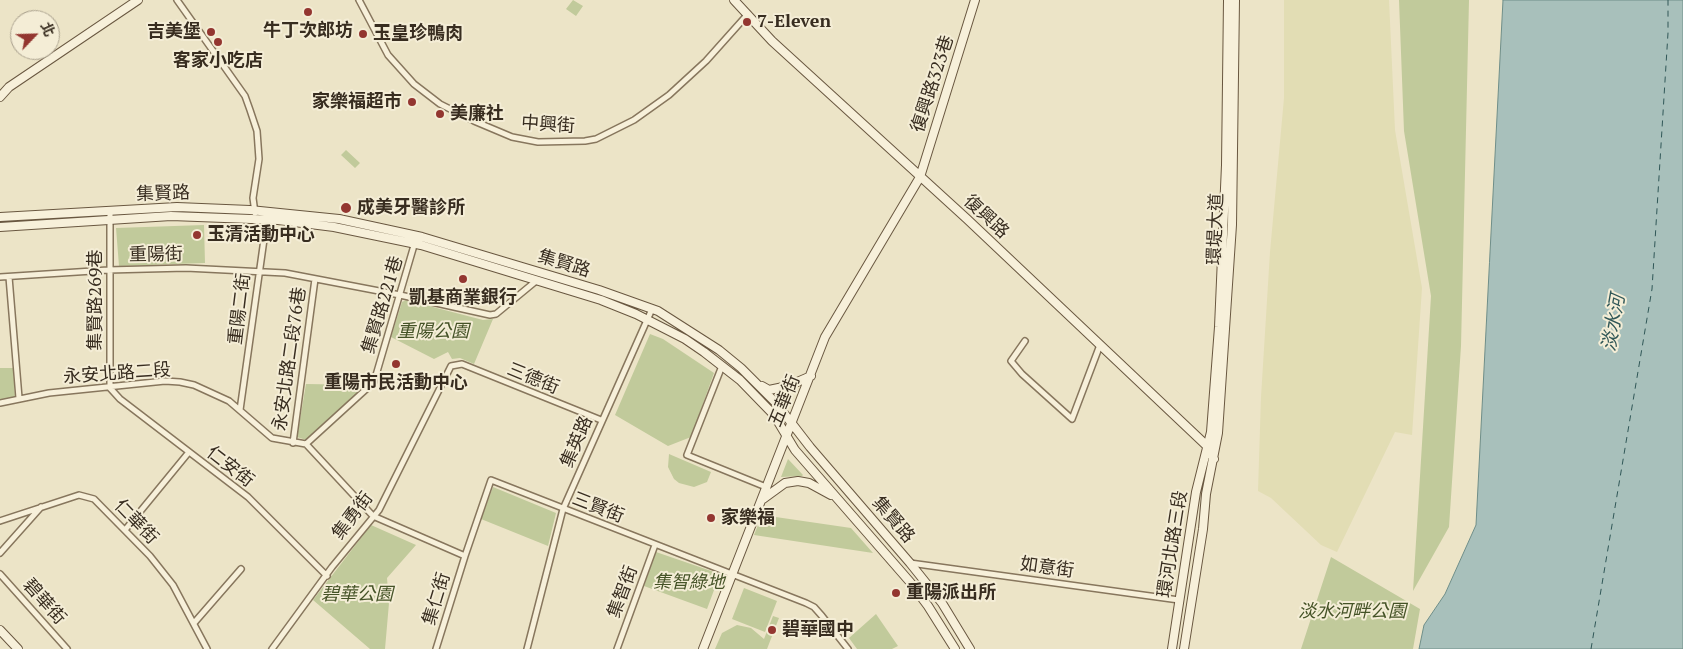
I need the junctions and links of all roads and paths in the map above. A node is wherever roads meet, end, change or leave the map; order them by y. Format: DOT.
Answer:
graph roads {
  1 [pos="138,0"];
  2 [pos="177,0"];
  3 [pos="359,0"];
  4 [pos="734,0"];
  5 [pos="975,0"];
  6 [pos="1228,0"];
  7 [pos="1235,0"];
  8 [pos="748,14"];
  9 [pos="1232,43"];
  10 [pos="0,97"];
  11 [pos="1231,119"];
  12 [pos="920,177"];
  13 [pos="110,212"];
  14 [pos="255,215"];
  15 [pos="267,216"];
  16 [pos="0,217"];
  17 [pos="110,221"];
  18 [pos="0,227"];
  19 [pos="415,240"];
  20 [pos="108,270"];
  21 [pos="259,272"];
  22 [pos="0,277"];
  23 [pos="9,277"];
  24 [pos="315,279"];
  25 [pos="536,281"];
  26 [pos="400,294"];
  27 [pos="652,309"];
  28 [pos="647,319"];
  29 [pos="1025,341"];
  30 [pos="1100,345"];
  31 [pos="455,364"];
  32 [pos="722,366"];
  33 [pos="811,376"];
  34 [pos="758,384"];
  35 [pos="110,388"];
  36 [pos="18,398"];
  37 [pos="0,403"];
  38 [pos="240,410"];
  39 [pos="601,420"];
  40 [pos="792,422"];
  41 [pos="786,437"];
  42 [pos="293,443"];
  43 [pos="306,444"];
  44 [pos="1206,445"];
  45 [pos="189,452"];
  46 [pos="1214,459"];
  47 [pos="766,486"];
  48 [pos="838,499"];
  49 [pos="762,500"];
  50 [pos="42,506"];
  51 [pos="563,509"];
  52 [pos="373,516"];
  53 [pos="0,522"];
  54 [pos="125,530"];
  55 [pos="656,545"];
  56 [pos="0,553"];
  57 [pos="465,556"];
  58 [pos="910,563"];
  59 [pos="1185,565"];
  60 [pos="1197,566"];
  61 [pos="241,569"];
  62 [pos="0,574"];
  63 [pos="732,575"];
  64 [pos="327,576"];
  65 [pos="1179,600"];
  66 [pos="194,622"];
  67 [pos="0,630"];
  68 [pos="18,649"];
  69 [pos="67,649"];
  70 [pos="207,649"];
  71 [pos="272,649"];
  72 [pos="436,649"];
  73 [pos="527,649"];
  74 [pos="617,649"];
  75 [pos="703,649"];
  76 [pos="848,649"];
  77 [pos="956,649"];
  78 [pos="970,649"];
  79 [pos="1172,649"];
  80 [pos="1184,649"];
  1 -- 10 [label="street"];
  2 -- 14 [label="street"];
  3 -- 8 [label="street, 中興街"];
  4 -- 8 [label="street, 復興路"];
  5 -- 12 [label="street, 復興路323巷"];
  6 -- 9 [label="street, 環堤大道"];
  7 -- 9 [label="street, 環堤大道"];
  8 -- 12 [label="street, 復興路"];
  9 -- 11 [label="street, 環堤大道"];
  11 -- 44 [label="street, 環堤大道"];
  11 -- 46 [label="street, 環堤大道"];
  12 -- 30 [label="street, 復興路"];
  12 -- 33 [label="street, 五華街"];
  13 -- 14 [label="street, 集賢路"];
  13 -- 16 [label="street, 集賢路"];
  13 -- 17 [label="street, 集賢路269巷"];
  14 -- 15 [label="street, 集賢路"];
  14 -- 17 [label="street, 集賢路"];
  15 -- 19 [label="street, 集賢路"];
  15 -- 21 [label="street, 重陽二街"];
  17 -- 18 [label="street, 集賢路"];
  17 -- 20 [label="street, 集賢路269巷"];
  19 -- 25 [label="street, 集賢路"];
  19 -- 26 [label="street, 集賢路221巷"];
  19 -- 27 [label="street, 集賢路"];
  20 -- 21 [label="street, 重陽街"];
  20 -- 23 [label="street, 重陽街"];
  20 -- 35 [label="street, 集賢路269巷"];
  21 -- 24 [label="street, 重陽街"];
  21 -- 38 [label="street, 重陽二街"];
  22 -- 23 [label="street, 重陽街"];
  23 -- 36 [label="street"];
  24 -- 26 [label="street, 重陽街"];
  24 -- 42 [label="street, 永安北路二段76巷"];
  25 -- 26 [label="street, 重陽街"];
  25 -- 28 [label="street, 集賢路"];
  26 -- 43 [label="street, 集賢路221巷"];
  27 -- 28 [label="street, 集英路"];
  27 -- 34 [label="street, 集賢路"];
  28 -- 32 [label="street, 集賢路"];
  28 -- 39 [label="street, 集英路"];
  29 -- 30 [label="street"];
  30 -- 44 [label="street, 復興路"];
  31 -- 39 [label="street, 三德街"];
  31 -- 52 [label="street, 集勇街"];
  32 -- 41 [label="street, 集賢路"];
  32 -- 47 [label="street"];
  33 -- 34 [label="street"];
  33 -- 40 [label="street, 五華街"];
  34 -- 40 [label="street, 集賢路"];
  35 -- 36 [label="street, 永安北路二段"];
  35 -- 38 [label="street, 永安北路二段"];
  35 -- 45 [label="street, 仁安街"];
  36 -- 37 [label="street, 永安北路二段"];
  38 -- 42 [label="street, 永安北路二段"];
  39 -- 51 [label="street, 集英路"];
  40 -- 41 [label="street, 五華街"];
  40 -- 58 [label="street, 集賢路"];
  41 -- 47 [label="street, 五華街"];
  41 -- 48 [label="street, 集賢路"];
  42 -- 43 [label="street, 永安北路二段"];
  43 -- 52 [label="street"];
  44 -- 46 [label="street, 復興路"];
  44 -- 59 [label="street, 環河北路三段"];
  45 -- 54 [label="street"];
  45 -- 64 [label="street, 仁安街"];
  46 -- 60 [label="street, 環河北路三段"];
  47 -- 49 [label="street, 五華街"];
  48 -- 49 [label="street"];
  48 -- 77 [label="street, 集賢路"];
  49 -- 63 [label="street, 五華街"];
  50 -- 53 [label="street, 仁華街"];
  50 -- 54 [label="street, 仁華街"];
  50 -- 56 [label="street"];
  51 -- 55 [label="street, 三賢街"];
  51 -- 57 [label="street, 三賢街"];
  51 -- 73 [label="street, 集英路"];
  52 -- 57 [label="street"];
  52 -- 64 [label="street, 集勇街"];
  54 -- 66 [label="street, 仁華街"];
  55 -- 63 [label="street, 三賢街"];
  55 -- 74 [label="street, 集智街"];
  57 -- 72 [label="street, 集仁街"];
  58 -- 65 [label="street, 如意街"];
  58 -- 78 [label="street, 集賢路"];
  59 -- 60 [label="street"];
  59 -- 65 [label="street, 環河北路三段"];
  60 -- 80 [label="street, 環河北路三段"];
  61 -- 66 [label="street"];
  62 -- 69 [label="street, 碧華街"];
  63 -- 75 [label="street, 五華街"];
  63 -- 76 [label="street, 三賢街"];
  64 -- 71 [label="street, 集勇街"];
  65 -- 79 [label="street, 環河北路三段"];
  66 -- 70 [label="street, 仁華街"];
  67 -- 68 [label="street"];
}
